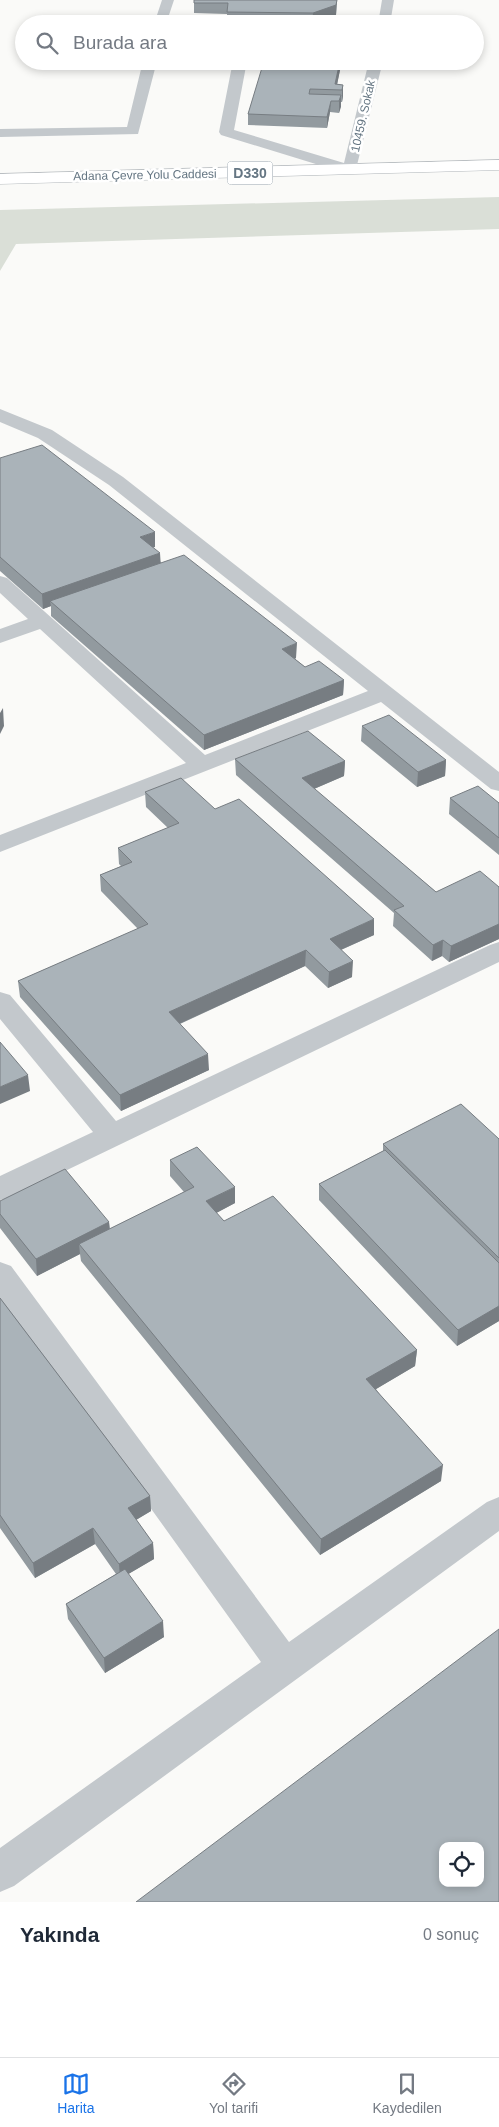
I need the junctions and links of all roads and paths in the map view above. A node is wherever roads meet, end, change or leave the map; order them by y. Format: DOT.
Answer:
graph roads {
  1 [pos="168,0"];
  2 [pos="388,0"];
  3 [pos="163,15"];
  4 [pos="386,15"];
  5 [pos="148,70"];
  6 [pos="238,70"];
  7 [pos="374,70"];
  8 [pos="0,133"];
  9 [pos="499,165"];
  10 [pos="350,170"];
  11 [pos="0,179"];
  12 [pos="0,415"];
  13 [pos="0,582"];
  14 [pos="43,621"];
  15 [pos="0,636"];
  16 [pos="384,693"];
  17 [pos="202,765"];
  18 [pos="499,784"];
  19 [pos="0,844"];
  20 [pos="499,951"];
  21 [pos="0,1001"];
  22 [pos="112,1136"];
  23 [pos="0,1189"];
  24 [pos="0,1274"];
  25 [pos="499,1512"];
  26 [pos="285,1666"];
  27 [pos="0,1872"];
  1 -- 3 [label="street"];
  2 -- 4 [label="street"];
  5 -- 8 [label="street"];
  6 -- 10 [label="street"];
  7 -- 10 [label="street, 10459. Sokak"];
  9 -- 10 [label="highway, Adana Çevre Yolu Caddesi / D330"];
  10 -- 11 [label="highway, Adana Çevre Yolu Caddesi / D330"];
  12 -- 16 [label="street"];
  13 -- 14 [label="street"];
  14 -- 15 [label="street"];
  14 -- 17 [label="street"];
  16 -- 17 [label="street"];
  16 -- 18 [label="street"];
  17 -- 19 [label="street"];
  20 -- 22 [label="street"];
  21 -- 22 [label="street"];
  22 -- 23 [label="street"];
  24 -- 26 [label="street"];
  25 -- 26 [label="street"];
  26 -- 27 [label="street"];
}
